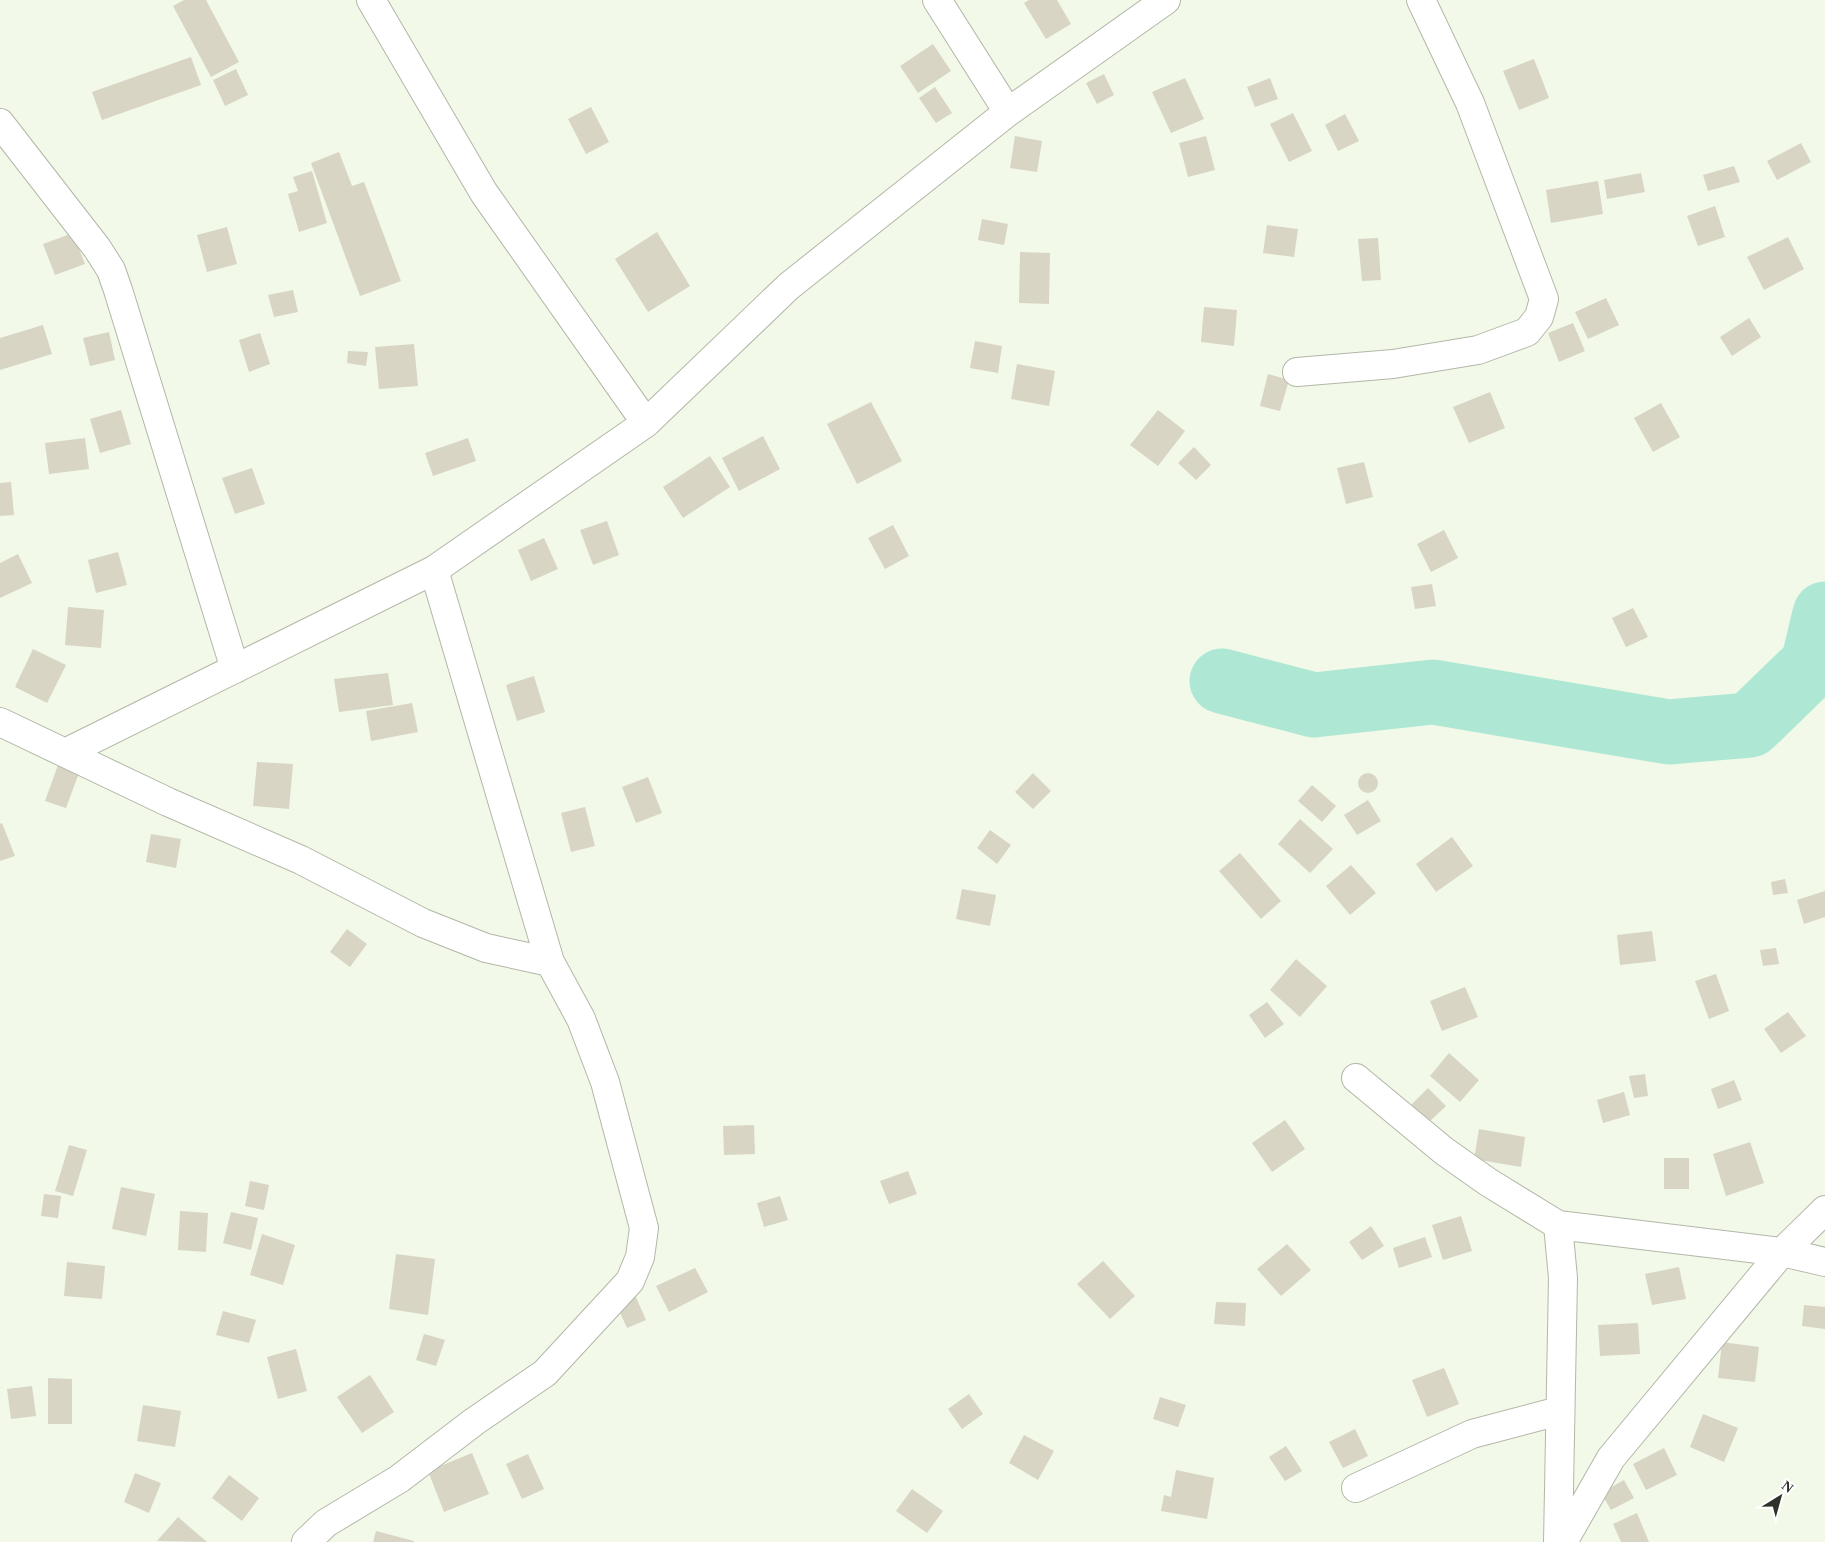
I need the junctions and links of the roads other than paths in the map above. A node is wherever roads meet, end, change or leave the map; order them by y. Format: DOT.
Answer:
graph roads {
  1 [pos="371,0"];
  2 [pos="937,0"];
  3 [pos="1166,0"];
  4 [pos="1421,0"];
  5 [pos="1008,112"];
  6 [pos="0,124"];
  7 [pos="1297,372"];
  8 [pos="646,423"];
  9 [pos="434,570"];
  10 [pos="235,669"];
  11 [pos="0,722"];
  12 [pos="65,753"];
  13 [pos="550,962"];
  14 [pos="1356,1078"];
  15 [pos="1825,1210"];
  16 [pos="1558,1225"];
  17 [pos="1782,1252"];
  18 [pos="1825,1262"];
  19 [pos="1559,1411"];
  20 [pos="1356,1488"];
  21 [pos="306,1542"];
  22 [pos="1558,1542"];
  23 [pos="1563,1542"];
  1 -- 8 [label="street"];
  2 -- 5 [label="street"];
  3 -- 5 [label="street"];
  4 -- 7 [label="street"];
  5 -- 8 [label="street"];
  6 -- 10 [label="street"];
  8 -- 9 [label="street"];
  9 -- 10 [label="street"];
  9 -- 13 [label="street"];
  10 -- 12 [label="street"];
  11 -- 12 [label="street"];
  12 -- 13 [label="street"];
  13 -- 21 [label="street"];
  14 -- 16 [label="street"];
  15 -- 17 [label="street"];
  16 -- 17 [label="street"];
  16 -- 19 [label="street"];
  17 -- 18 [label="street"];
  17 -- 23 [label="street"];
  19 -- 20 [label="street"];
  19 -- 22 [label="street"];
}
